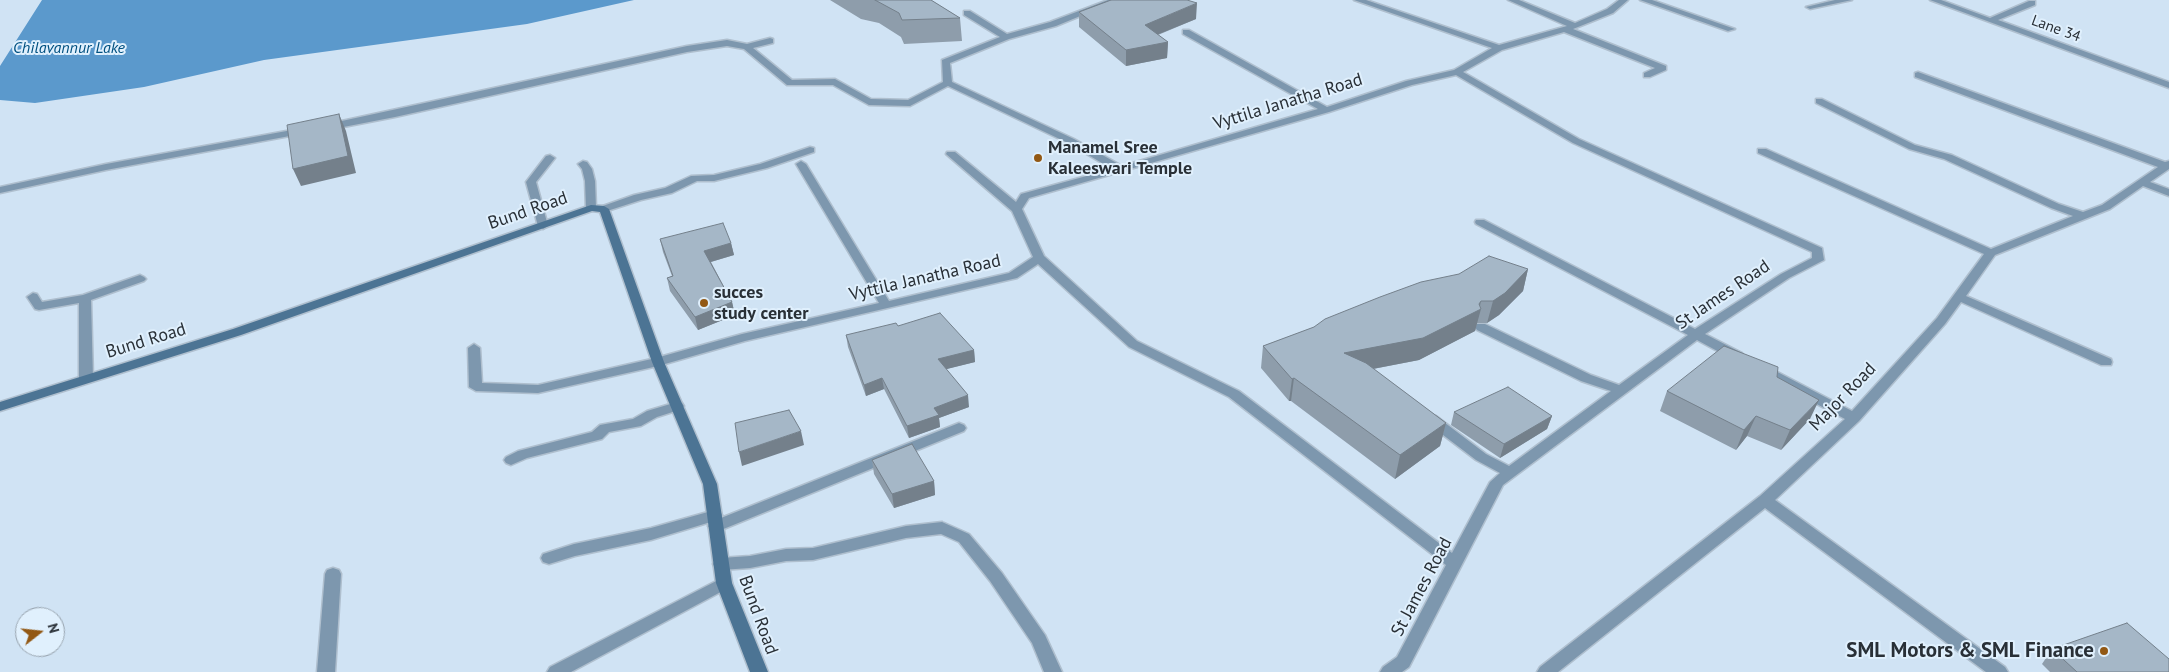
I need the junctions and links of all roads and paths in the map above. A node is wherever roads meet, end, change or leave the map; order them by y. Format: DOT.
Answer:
graph roads {
  1 [pos="1115,0"];
  2 [pos="1358,0"];
  3 [pos="1512,0"];
  4 [pos="1624,0"];
  5 [pos="1644,0"];
  6 [pos="1848,0"];
  7 [pos="1934,0"];
  8 [pos="2032,3"];
  9 [pos="1810,7"];
  10 [pos="967,12"];
  11 [pos="1991,20"];
  12 [pos="1570,27"];
  13 [pos="1731,29"];
  14 [pos="1186,32"];
  15 [pos="1006,38"];
  16 [pos="770,41"];
  17 [pos="747,47"];
  18 [pos="1499,48"];
  19 [pos="1457,72"];
  20 [pos="1647,75"];
  21 [pos="1918,75"];
  22 [pos="948,83"];
  23 [pos="2169,85"];
  24 [pos="1819,101"];
  25 [pos="1326,110"];
  26 [pos="810,150"];
  27 [pos="1762,150"];
  28 [pos="951,154"];
  29 [pos="550,158"];
  30 [pos="583,164"];
  31 [pos="801,164"];
  32 [pos="2167,165"];
  33 [pos="1120,170"];
  34 [pos="2141,182"];
  35 [pos="0,190"];
  36 [pos="2169,193"];
  37 [pos="591,208"];
  38 [pos="604,209"];
  39 [pos="1017,209"];
  40 [pos="2083,216"];
  41 [pos="1480,222"];
  42 [pos="543,226"];
  43 [pos="1991,253"];
  44 [pos="1039,258"];
  45 [pos="140,279"];
  46 [pos="1960,296"];
  47 [pos="33,297"];
  48 [pos="85,298"];
  49 [pos="886,305"];
  50 [pos="1482,328"];
  51 [pos="1697,334"];
  52 [pos="474,348"];
  53 [pos="658,362"];
  54 [pos="2106,362"];
  55 [pos="86,379"];
  56 [pos="1620,390"];
  57 [pos="677,406"];
  58 [pos="0,407"];
  59 [pos="1421,416"];
  60 [pos="1854,418"];
  61 [pos="960,428"];
  62 [pos="511,460"];
  63 [pos="1510,472"];
  64 [pos="1765,500"];
  65 [pos="715,521"];
  66 [pos="549,558"];
  67 [pos="721,564"];
  68 [pos="1455,564"];
  69 [pos="333,574"];
  70 [pos="724,583"];
  71 [pos="326,672"];
  72 [pos="556,672"];
  73 [pos="759,672"];
  74 [pos="1053,672"];
  75 [pos="1389,672"];
  76 [pos="1546,672"];
  77 [pos="1999,672"];
  1 -- 15 [label="street"];
  2 -- 18 [label="street"];
  3 -- 12 [label="street"];
  4 -- 12 [label="street, Vyttila Janatha Road"];
  5 -- 13 [label="street"];
  6 -- 9 [label="street"];
  7 -- 11 [label="street, Lane 34"];
  8 -- 11 [label="street"];
  10 -- 15 [label="street"];
  11 -- 23 [label="street, Lane 34"];
  12 -- 18 [label="street, Vyttila Janatha Road"];
  12 -- 20 [label="street"];
  14 -- 25 [label="street"];
  15 -- 22 [label="street"];
  16 -- 17 [label="street"];
  17 -- 22 [label="street"];
  17 -- 35 [label="street"];
  18 -- 19 [label="street, Vyttila Janatha Road"];
  19 -- 25 [label="street, Vyttila Janatha Road"];
  19 -- 51 [label="street, St James Road"];
  21 -- 32 [label="street"];
  22 -- 33 [label="street"];
  24 -- 40 [label="street"];
  25 -- 33 [label="street, Vyttila Janatha Road"];
  26 -- 38 [label="street"];
  27 -- 43 [label="street"];
  28 -- 39 [label="street"];
  29 -- 42 [label="street"];
  30 -- 37 [label="street"];
  31 -- 49 [label="street"];
  32 -- 34 [label="street"];
  33 -- 39 [label="street, Vyttila Janatha Road"];
  34 -- 36 [label="street"];
  34 -- 40 [label="street"];
  37 -- 38 [label="street, Bund Road"];
  37 -- 42 [label="street, Bund Road"];
  38 -- 53 [label="street, Bund Road"];
  39 -- 44 [label="street"];
  40 -- 43 [label="street"];
  41 -- 51 [label="street"];
  42 -- 55 [label="street, Bund Road"];
  43 -- 46 [label="street, Major Road"];
  44 -- 49 [label="street, Vyttila Janatha Road"];
  44 -- 68 [label="street"];
  45 -- 48 [label="street"];
  46 -- 54 [label="street"];
  46 -- 60 [label="street, Major Road"];
  47 -- 48 [label="street"];
  48 -- 55 [label="street"];
  49 -- 53 [label="street, Vyttila Janatha Road"];
  50 -- 56 [label="street"];
  51 -- 56 [label="street, St James Road"];
  51 -- 60 [label="street"];
  52 -- 53 [label="street, Vyttila Janatha Road"];
  53 -- 57 [label="street, Bund Road"];
  55 -- 58 [label="street, Bund Road"];
  56 -- 63 [label="street, St James Road"];
  57 -- 62 [label="street"];
  57 -- 65 [label="street, Bund Road"];
  59 -- 63 [label="street"];
  60 -- 64 [label="street, Major Road"];
  61 -- 65 [label="street"];
  63 -- 68 [label="street, St James Road"];
  64 -- 76 [label="street, Major Road"];
  64 -- 77 [label="street"];
  65 -- 66 [label="street"];
  65 -- 67 [label="street, Bund Road"];
  67 -- 70 [label="street, Bund Road"];
  67 -- 74 [label="street"];
  68 -- 75 [label="street, St James Road"];
  69 -- 71 [label="street"];
  70 -- 72 [label="street"];
  70 -- 73 [label="street, Bund Road"];
}
